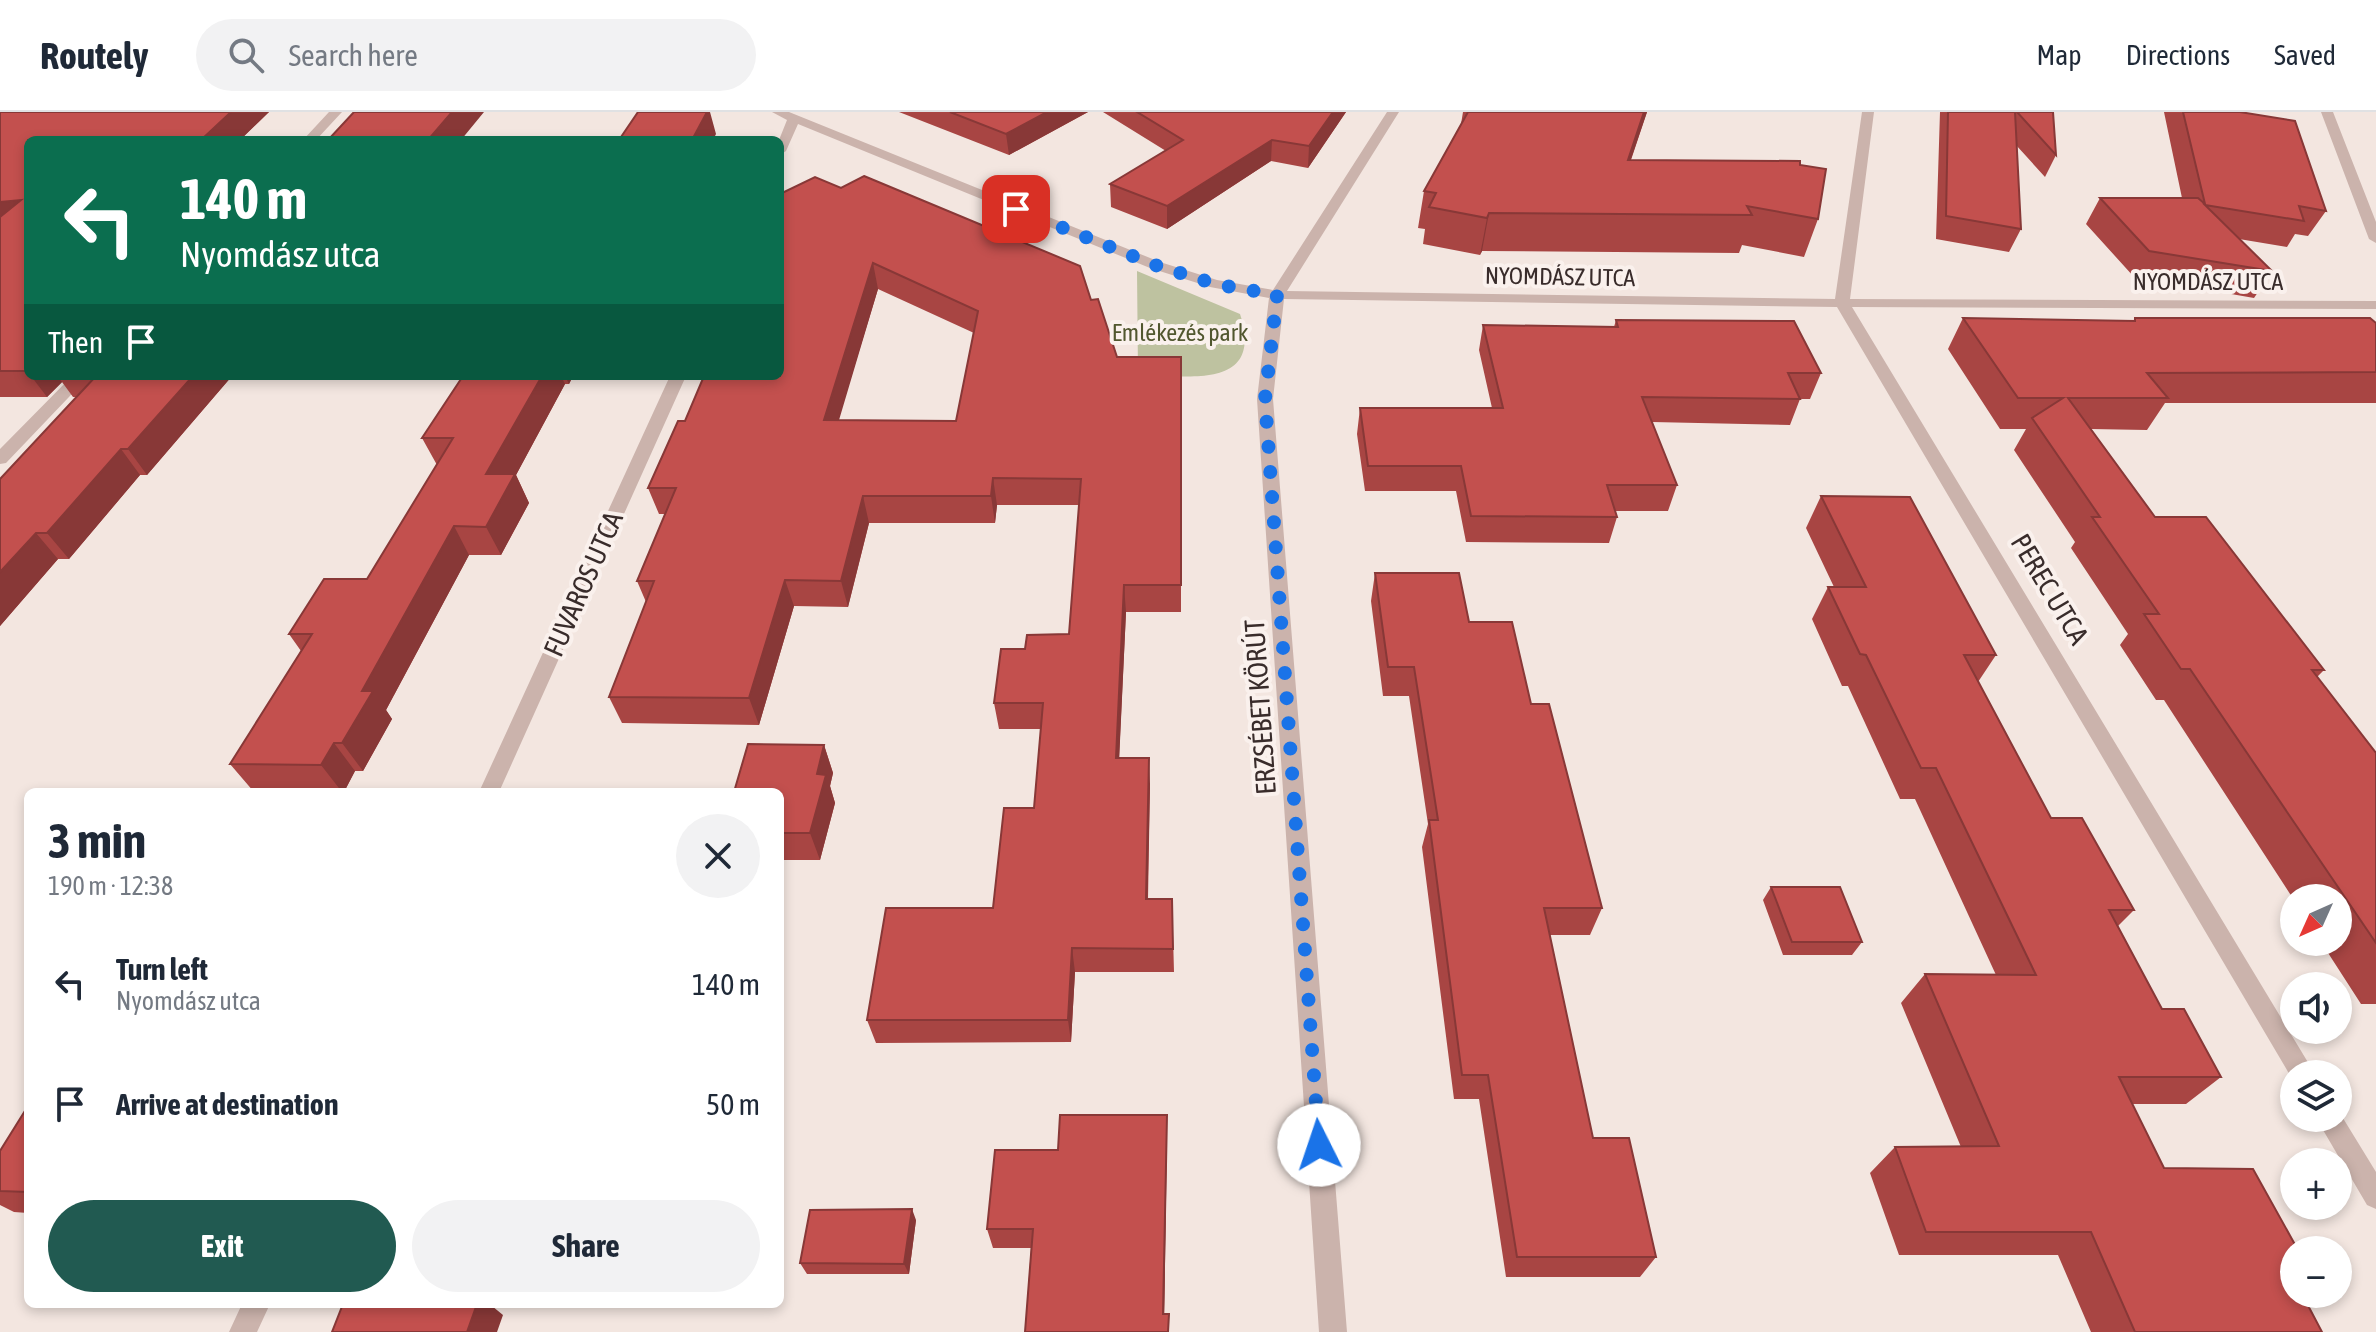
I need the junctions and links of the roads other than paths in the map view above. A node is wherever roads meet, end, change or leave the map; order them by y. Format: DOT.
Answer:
graph roads {
  1 [pos="336,112"];
  2 [pos="778,112"];
  3 [pos="1393,112"];
  4 [pos="1868,112"];
  5 [pos="2327,112"];
  6 [pos="794,119"];
  7 [pos="313,136"];
  8 [pos="784,142"];
  9 [pos="2376,239"];
  10 [pos="1277,295"];
  11 [pos="1842,303"];
  12 [pos="2376,305"];
  13 [pos="77,380"];
  14 [pos="676,380"];
  15 [pos="0,459"];
  16 [pos="491,788"];
  17 [pos="2295,1060"];
  18 [pos="2337,1132"];
  19 [pos="2376,1196"];
  20 [pos="254,1308"];
  21 [pos="243,1332"];
  22 [pos="1333,1332"];
  1 -- 7 [label="street"];
  2 -- 6 [label="street, NYOMDÁSZ UTCA"];
  3 -- 10 [label="street, ERZSÉBET KÖRÚT"];
  4 -- 11 [label="street"];
  5 -- 9 [label="street"];
  6 -- 8 [label="street"];
  6 -- 10 [label="street, NYOMDÁSZ UTCA"];
  10 -- 11 [label="street, NYOMDÁSZ UTCA"];
  10 -- 22 [label="street, ERZSÉBET KÖRÚT"];
  11 -- 12 [label="street, NYOMDÁSZ UTCA"];
  11 -- 17 [label="street, PEREC UTCA"];
  13 -- 15 [label="street"];
  14 -- 16 [label="street, FUVAROS UTCA"];
  18 -- 19 [label="street"];
  20 -- 21 [label="street"];
}
